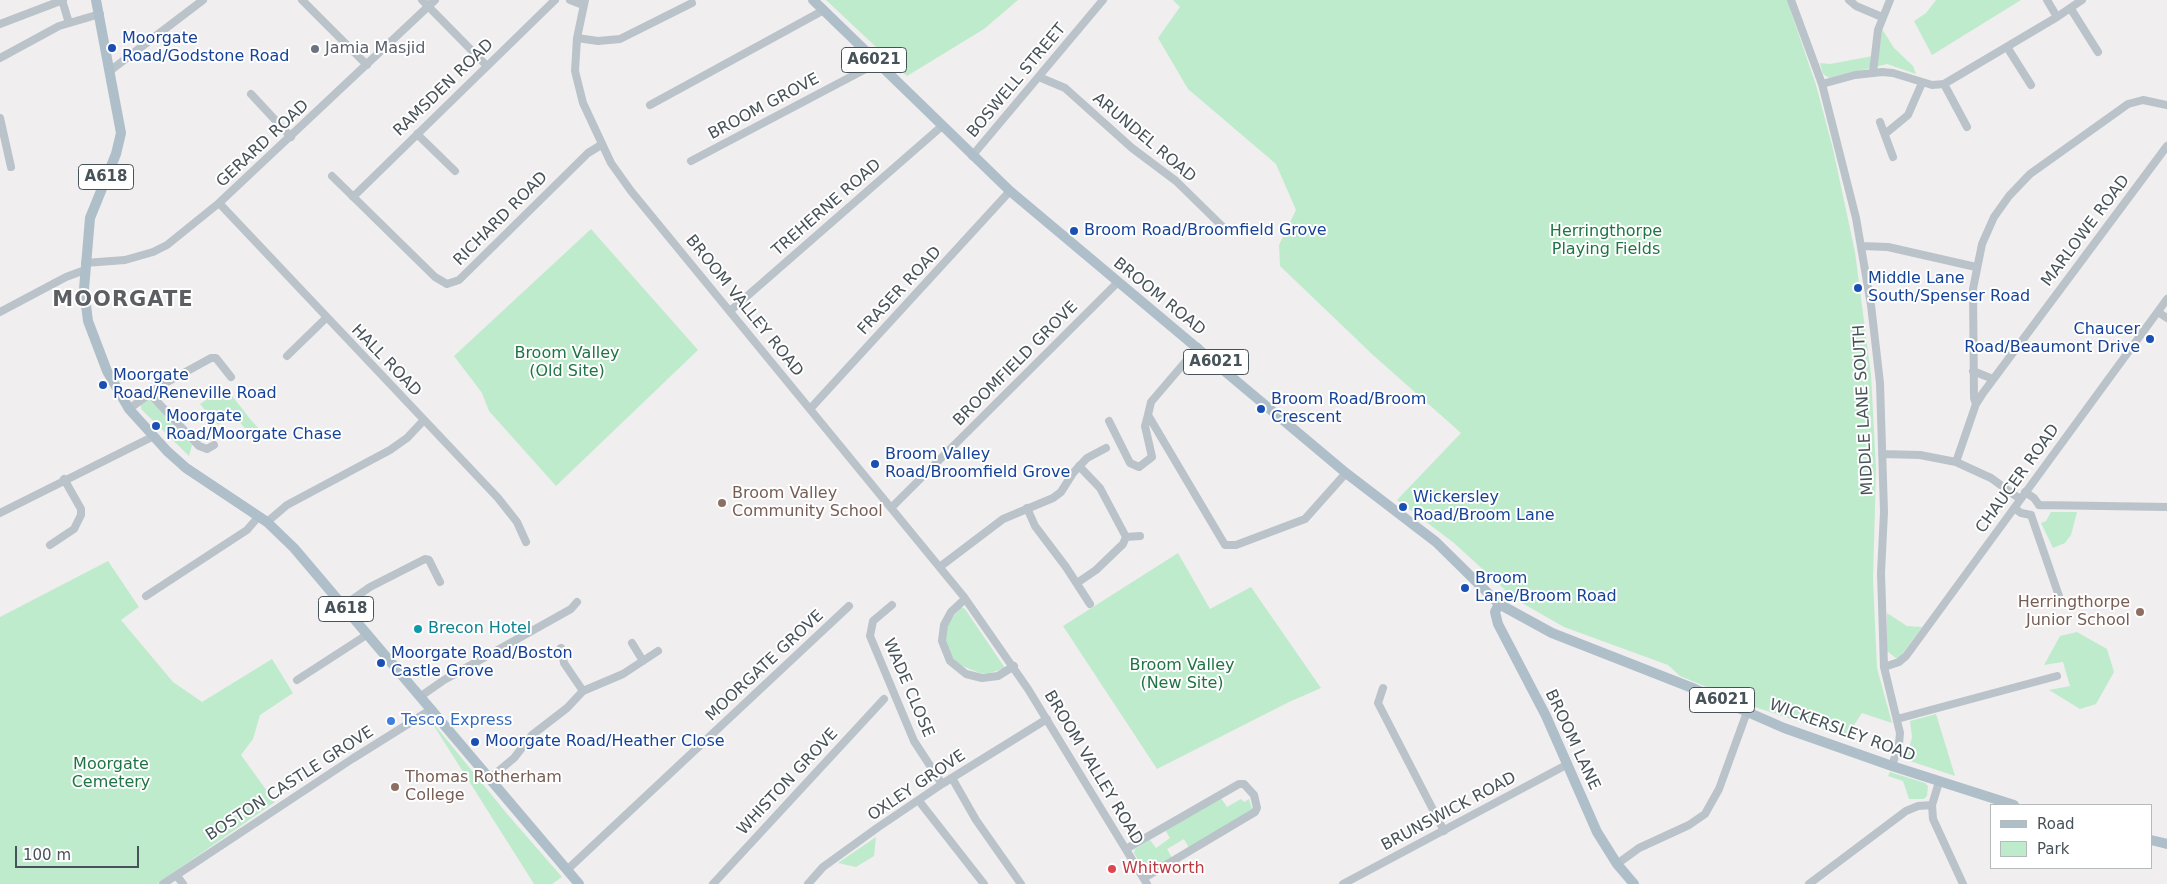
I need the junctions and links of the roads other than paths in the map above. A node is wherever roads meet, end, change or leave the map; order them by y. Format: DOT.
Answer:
graph roads {
  1 [pos="62,0"];
  2 [pos="96,0"];
  3 [pos="203,0"];
  4 [pos="302,0"];
  5 [pos="422,0"];
  6 [pos="435,0"];
  7 [pos="555,0"];
  8 [pos="570,0"];
  9 [pos="813,0"];
  10 [pos="1103,0"];
  11 [pos="1791,0"];
  12 [pos="1849,0"];
  13 [pos="1890,0"];
  14 [pos="2047,0"];
  15 [pos="2082,0"];
  16 [pos="584,3"];
  17 [pos="692,3"];
  18 [pos="428,7"];
  19 [pos="2071,9"];
  20 [pos="824,10"];
  21 [pos="100,14"];
  22 [pos="1882,17"];
  23 [pos="2057,18"];
  24 [pos="69,23"];
  25 [pos="0,24"];
  26 [pos="577,38"];
  27 [pos="2007,47"];
  28 [pos="2098,52"];
  29 [pos="0,58"];
  30 [pos="877,63"];
  31 [pos="367,65"];
  32 [pos="487,66"];
  33 [pos="111,70"];
  34 [pos="1873,72"];
  35 [pos="1039,77"];
  36 [pos="1922,83"];
  37 [pos="1822,84"];
  38 [pos="1944,84"];
  39 [pos="2031,85"];
  40 [pos="251,94"];
  41 [pos="2167,105"];
  42 [pos="650,106"];
  43 [pos="0,118"];
  44 [pos="1880,122"];
  45 [pos="942,126"];
  46 [pos="1967,127"];
  47 [pos="417,134"];
  48 [pos="1885,134"];
  49 [pos="291,137"];
  50 [pos="601,145"];
  51 [pos="2167,146"];
  52 [pos="972,156"];
  53 [pos="1893,157"];
  54 [pos="691,161"];
  55 [pos="11,167"];
  56 [pos="455,171"];
  57 [pos="332,176"];
  58 [pos="1010,191"];
  59 [pos="353,197"];
  60 [pos="219,204"];
  61 [pos="1225,229"];
  62 [pos="1861,246"];
  63 [pos="85,267"];
  64 [pos="1976,268"];
  65 [pos="1117,283"];
  66 [pos="2167,300"];
  67 [pos="730,311"];
  68 [pos="0,312"];
  69 [pos="2158,312"];
  70 [pos="326,318"];
  71 [pos="2167,318"];
  72 [pos="1198,347"];
  73 [pos="287,356"];
  74 [pos="1974,371"];
  75 [pos="231,377"];
  76 [pos="1993,379"];
  77 [pos="149,393"];
  78 [pos="1976,404"];
  79 [pos="129,409"];
  80 [pos="810,409"];
  81 [pos="1148,415"];
  82 [pos="424,420"];
  83 [pos="1109,421"];
  84 [pos="152,437"];
  85 [pos="214,445"];
  86 [pos="1106,448"];
  87 [pos="1882,454"];
  88 [pos="1956,462"];
  89 [pos="1079,466"];
  90 [pos="1346,473"];
  91 [pos="64,479"];
  92 [pos="2025,492"];
  93 [pos="2020,499"];
  94 [pos="892,507"];
  95 [pos="2167,507"];
  96 [pos="1027,508"];
  97 [pos="2014,508"];
  98 [pos="2035,511"];
  99 [pos="0,513"];
  100 [pos="263,519"];
  101 [pos="1140,536"];
  102 [pos="1126,537"];
  103 [pos="526,542"];
  104 [pos="50,545"];
  105 [pos="941,566"];
  106 [pos="440,582"];
  107 [pos="1077,583"];
  108 [pos="146,596"];
  109 [pos="2059,596"];
  110 [pos="965,599"];
  111 [pos="577,602"];
  112 [pos="1090,604"];
  113 [pos="1499,604"];
  114 [pos="892,605"];
  115 [pos="343,606"];
  116 [pos="849,606"];
  117 [pos="368,634"];
  118 [pos="632,643"];
  119 [pos="561,648"];
  120 [pos="658,651"];
  121 [pos="643,661"];
  122 [pos="1014,666"];
  123 [pos="1884,667"];
  124 [pos="2057,676"];
  125 [pos="298,680"];
  126 [pos="1383,688"];
  127 [pos="583,691"];
  128 [pos="421,696"];
  129 [pos="884,699"];
  130 [pos="432,709"];
  131 [pos="1748,712"];
  132 [pos="1047,719"];
  133 [pos="1897,719"];
  134 [pos="1568,764"];
  135 [pos="1892,766"];
  136 [pos="952,778"];
  137 [pos="489,779"];
  138 [pos="1939,782"];
  139 [pos="942,784"];
  140 [pos="919,801"];
  141 [pos="2011,804"];
  142 [pos="1932,805"];
  143 [pos="1444,831"];
  144 [pos="2152,840"];
  145 [pos="2167,844"];
  146 [pos="1126,849"];
  147 [pos="1617,864"];
  148 [pos="568,869"];
  149 [pos="177,876"];
  150 [pos="1146,881"];
  151 [pos="163,884"];
  152 [pos="184,884"];
  153 [pos="579,884"];
  154 [pos="713,884"];
  155 [pos="808,884"];
  156 [pos="984,884"];
  157 [pos="1021,884"];
  158 [pos="1344,884"];
  159 [pos="1634,884"];
  160 [pos="1809,884"];
  161 [pos="1962,884"];
  1 -- 24 [label="street"];
  1 -- 25 [label="street"];
  2 -- 21 [label="main road, A618"];
  3 -- 33 [label="street"];
  4 -- 31 [label="street"];
  5 -- 18 [label="street"];
  6 -- 18 [label="street, GERARD ROAD"];
  7 -- 32 [label="street, RAMSDEN ROAD"];
  8 -- 16 [label="street"];
  9 -- 20 [label="main road, BROOM ROAD / A6021"];
  10 -- 35 [label="street, BOSWELL STREET"];
  11 -- 37 [label="street, MIDDLE LANE SOUTH"];
  12 -- 22 [label="street"];
  13 -- 22 [label="street"];
  14 -- 23 [label="street"];
  15 -- 19 [label="street"];
  16 -- 26 [label="street, BROOM VALLEY ROAD"];
  17 -- 26 [label="street"];
  18 -- 31 [label="street, GERARD ROAD"];
  18 -- 32 [label="street"];
  19 -- 23 [label="street"];
  19 -- 28 [label="street"];
  20 -- 30 [label="main road, BROOM ROAD / A6021"];
  20 -- 42 [label="street"];
  21 -- 24 [label="street"];
  21 -- 33 [label="main road, A618"];
  22 -- 34 [label="street"];
  23 -- 27 [label="street"];
  24 -- 29 [label="street"];
  26 -- 50 [label="street, BROOM VALLEY ROAD"];
  27 -- 38 [label="street"];
  27 -- 39 [label="street"];
  30 -- 45 [label="main road, BROOM ROAD / A6021"];
  30 -- 54 [label="street, BROOM GROVE"];
  31 -- 49 [label="street, GERARD ROAD"];
  32 -- 47 [label="street, RAMSDEN ROAD"];
  33 -- 63 [label="main road, A618"];
  34 -- 36 [label="street"];
  34 -- 37 [label="street"];
  35 -- 52 [label="street, BOSWELL STREET"];
  35 -- 61 [label="street, ARUNDEL ROAD"];
  36 -- 38 [label="street"];
  36 -- 48 [label="street"];
  37 -- 62 [label="street, MIDDLE LANE SOUTH"];
  38 -- 46 [label="street"];
  40 -- 49 [label="street"];
  41 -- 64 [label="street"];
  43 -- 55 [label="street"];
  44 -- 48 [label="street"];
  45 -- 52 [label="main road, BROOM ROAD / A6021"];
  45 -- 67 [label="street, TREHERNE ROAD"];
  47 -- 56 [label="street"];
  47 -- 59 [label="street, RAMSDEN ROAD"];
  48 -- 53 [label="street"];
  49 -- 60 [label="street, GERARD ROAD"];
  50 -- 59 [label="street, RICHARD ROAD"];
  50 -- 67 [label="street, BROOM VALLEY ROAD"];
  51 -- 76 [label="street, MARLOWE ROAD"];
  52 -- 58 [label="main road, BROOM ROAD / A6021"];
  57 -- 59 [label="street, RICHARD ROAD"];
  58 -- 65 [label="main road, BROOM ROAD / A6021"];
  58 -- 80 [label="street, FRASER ROAD"];
  60 -- 63 [label="street, GERARD ROAD"];
  60 -- 70 [label="street, HALL ROAD"];
  62 -- 64 [label="street"];
  62 -- 87 [label="street, MIDDLE LANE SOUTH"];
  63 -- 68 [label="street, GERARD ROAD"];
  63 -- 79 [label="main road, A618"];
  64 -- 74 [label="street"];
  65 -- 72 [label="main road, BROOM ROAD / A6021"];
  65 -- 94 [label="street, BROOMFIELD GROVE"];
  66 -- 69 [label="street, CHAUCER ROAD"];
  67 -- 80 [label="street, BROOM VALLEY ROAD"];
  69 -- 71 [label="street"];
  69 -- 92 [label="street, CHAUCER ROAD"];
  70 -- 73 [label="street"];
  70 -- 82 [label="street, HALL ROAD"];
  72 -- 81 [label="street"];
  72 -- 90 [label="main road, BROOM ROAD / A6021"];
  74 -- 76 [label="street"];
  74 -- 78 [label="street"];
  75 -- 77 [label="street"];
  76 -- 78 [label="street, MARLOWE ROAD"];
  77 -- 79 [label="street"];
  77 -- 85 [label="street"];
  78 -- 88 [label="street, MARLOWE ROAD"];
  79 -- 84 [label="main road, A618"];
  80 -- 94 [label="street, BROOM VALLEY ROAD"];
  81 -- 83 [label="street"];
  81 -- 90 [label="street"];
  82 -- 100 [label="street"];
  82 -- 103 [label="street, HALL ROAD"];
  84 -- 91 [label="street"];
  84 -- 100 [label="main road, A618"];
  86 -- 89 [label="street"];
  87 -- 88 [label="street"];
  87 -- 123 [label="street, MIDDLE LANE SOUTH"];
  88 -- 93 [label="street"];
  89 -- 96 [label="street"];
  89 -- 102 [label="street"];
  90 -- 113 [label="main road, BROOM ROAD / A6021"];
  91 -- 99 [label="street"];
  91 -- 104 [label="street"];
  92 -- 93 [label="street, CHAUCER ROAD"];
  92 -- 98 [label="street"];
  93 -- 97 [label="street, CHAUCER ROAD"];
  94 -- 105 [label="street, BROOM VALLEY ROAD"];
  95 -- 98 [label="street"];
  96 -- 105 [label="street"];
  96 -- 107 [label="street"];
  97 -- 98 [label="street"];
  97 -- 123 [label="street, CHAUCER ROAD"];
  98 -- 109 [label="street"];
  100 -- 108 [label="street"];
  100 -- 115 [label="main road, A618"];
  101 -- 102 [label="street"];
  102 -- 107 [label="street"];
  105 -- 110 [label="street, BROOM VALLEY ROAD"];
  106 -- 115 [label="street"];
  107 -- 112 [label="street"];
  110 -- 122 [label="street, BROOM VALLEY ROAD"];
  110 -- 122 [label="street"];
  111 -- 128 [label="street"];
  113 -- 131 [label="main road, WICKERSLEY ROAD / A6021"];
  113 -- 134 [label="main road, BROOM LANE"];
  114 -- 139 [label="street, WADE CLOSE"];
  115 -- 117 [label="main road, A618"];
  116 -- 148 [label="street, MOORGATE GROVE"];
  117 -- 125 [label="street"];
  117 -- 128 [label="main road, A618"];
  118 -- 121 [label="street"];
  119 -- 127 [label="street"];
  120 -- 121 [label="street"];
  121 -- 127 [label="street"];
  122 -- 132 [label="street, BROOM VALLEY ROAD"];
  123 -- 133 [label="street, MIDDLE LANE SOUTH"];
  124 -- 133 [label="street"];
  126 -- 143 [label="street"];
  127 -- 137 [label="street"];
  128 -- 130 [label="main road, A618"];
  129 -- 154 [label="street, WHISTON GROVE"];
  130 -- 137 [label="main road, A618"];
  130 -- 149 [label="street, BOSTON CASTLE GROVE"];
  131 -- 135 [label="main road, WICKERSLEY ROAD / A6021"];
  131 -- 147 [label="street"];
  132 -- 136 [label="street, OXLEY GROVE"];
  132 -- 146 [label="street, BROOM VALLEY ROAD"];
  133 -- 135 [label="street, MIDDLE LANE SOUTH"];
  134 -- 143 [label="street, BRUNSWICK ROAD"];
  134 -- 147 [label="main road, BROOM LANE"];
  135 -- 138 [label="main road, WICKERSLEY ROAD / A6021"];
  136 -- 139 [label="street, OXLEY GROVE"];
  136 -- 157 [label="street"];
  137 -- 148 [label="main road, A618"];
  138 -- 141 [label="main road, WICKERSLEY ROAD / A6021"];
  138 -- 142 [label="street"];
  139 -- 140 [label="street, OXLEY GROVE"];
  140 -- 155 [label="street, OXLEY GROVE"];
  140 -- 156 [label="street"];
  142 -- 160 [label="street"];
  142 -- 161 [label="street"];
  143 -- 158 [label="street, BRUNSWICK ROAD"];
  144 -- 145 [label="main road"];
  146 -- 150 [label="street, BROOM VALLEY ROAD"];
  146 -- 150 [label="street"];
  147 -- 159 [label="main road, BROOM LANE"];
  148 -- 153 [label="main road, A618"];
  149 -- 151 [label="street, BOSTON CASTLE GROVE"];
  149 -- 152 [label="street"];
}
